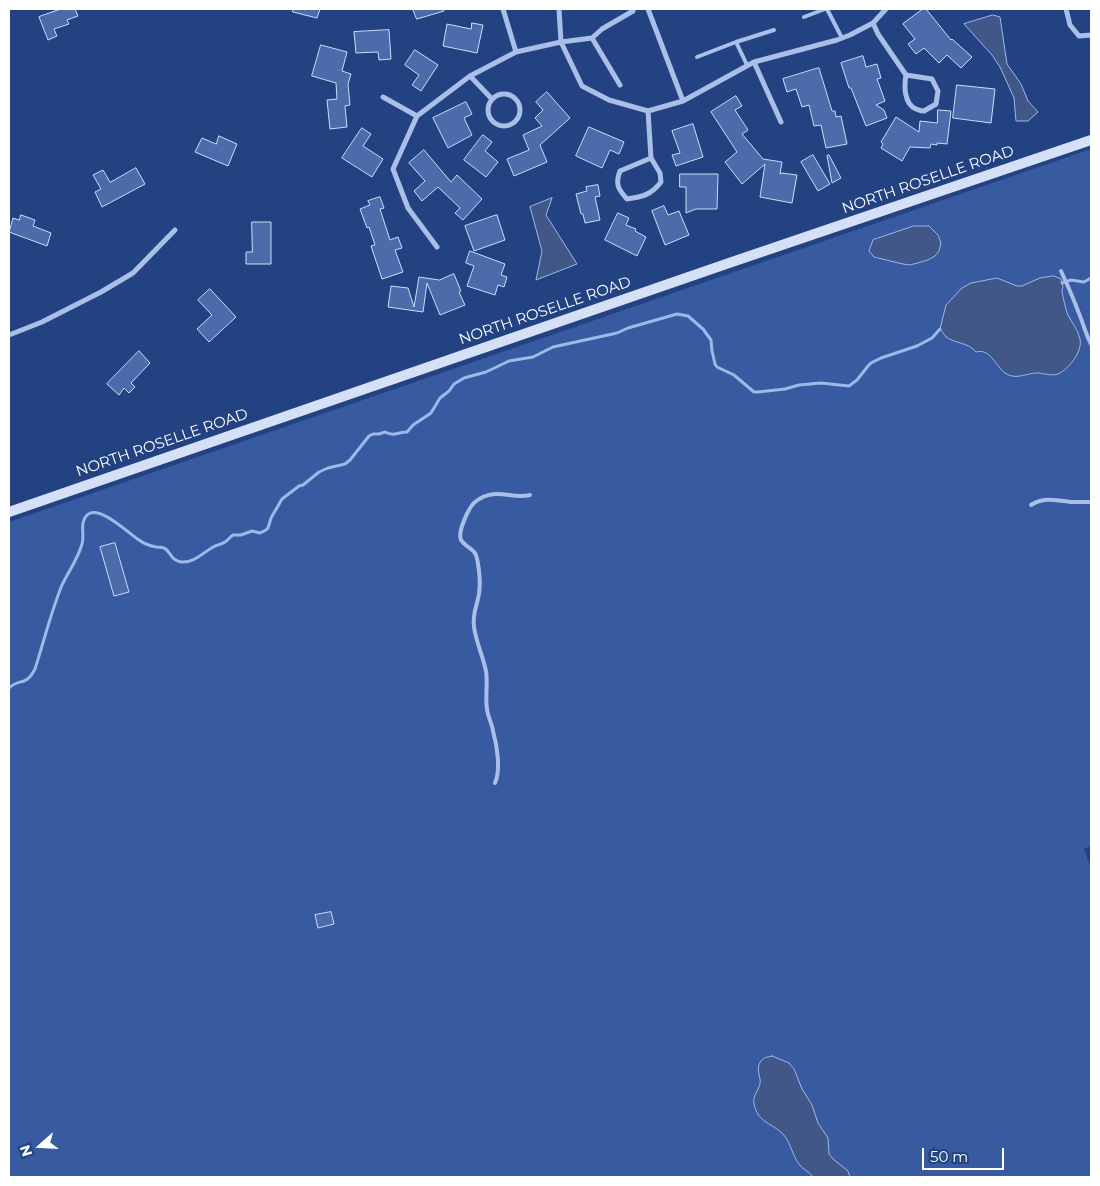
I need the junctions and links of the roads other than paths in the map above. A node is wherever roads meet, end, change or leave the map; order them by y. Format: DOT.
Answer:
graph roads {
  1 [pos="503,9"];
  2 [pos="559,9"];
  3 [pos="648,9"];
  4 [pos="826,9"];
  5 [pos="886,9"];
  6 [pos="1066,9"];
  7 [pos="633,11"];
  8 [pos="804,17"];
  9 [pos="873,23"];
  10 [pos="774,30"];
  11 [pos="1091,35"];
  12 [pos="592,38"];
  13 [pos="842,38"];
  14 [pos="561,42"];
  15 [pos="736,42"];
  16 [pos="516,52"];
  17 [pos="697,57"];
  18 [pos="754,62"];
  19 [pos="747,65"];
  20 [pos="906,74"];
  21 [pos="470,76"];
  22 [pos="620,85"];
  23 [pos="384,97"];
  24 [pos="492,99"];
  25 [pos="683,101"];
  26 [pos="648,111"];
  27 [pos="416,116"];
  28 [pos="781,122"];
  29 [pos="1091,140"];
  30 [pos="651,158"];
  31 [pos="176,230"];
  32 [pos="437,247"];
  33 [pos="1061,271"];
  34 [pos="9,335"];
  35 [pos="1091,344"];
  36 [pos="530,495"];
  37 [pos="1091,502"];
  38 [pos="1031,505"];
  39 [pos="9,512"];
  40 [pos="495,783"];
  1 -- 16 [label="street"];
  2 -- 14 [label="street"];
  3 -- 25 [label="street"];
  4 -- 8 [label="lane"];
  4 -- 13 [label="lane"];
  5 -- 9 [label="street"];
  6 -- 11 [label="street"];
  7 -- 12 [label="street"];
  9 -- 13 [label="street"];
  9 -- 20 [label="street"];
  10 -- 15 [label="lane"];
  12 -- 14 [label="street"];
  12 -- 22 [label="street"];
  13 -- 18 [label="street"];
  14 -- 16 [label="street"];
  14 -- 26 [label="street"];
  15 -- 17 [label="lane"];
  15 -- 19 [label="lane"];
  16 -- 21 [label="street"];
  18 -- 19 [label="street"];
  18 -- 28 [label="street"];
  19 -- 25 [label="street"];
  20 -- 20 [label="street"];
  21 -- 24 [label="street"];
  21 -- 27 [label="street"];
  23 -- 27 [label="street"];
  24 -- 24 [label="street"];
  25 -- 26 [label="street"];
  26 -- 30 [label="street"];
  27 -- 32 [label="street"];
  29 -- 39 [label="main road, NORTH ROSELLE ROAD"];
  30 -- 30 [label="street"];
  31 -- 34 [label="street"];
  33 -- 35 [label="lane"];
  36 -- 40 [label="lane"];
  37 -- 38 [label="lane"];
}
